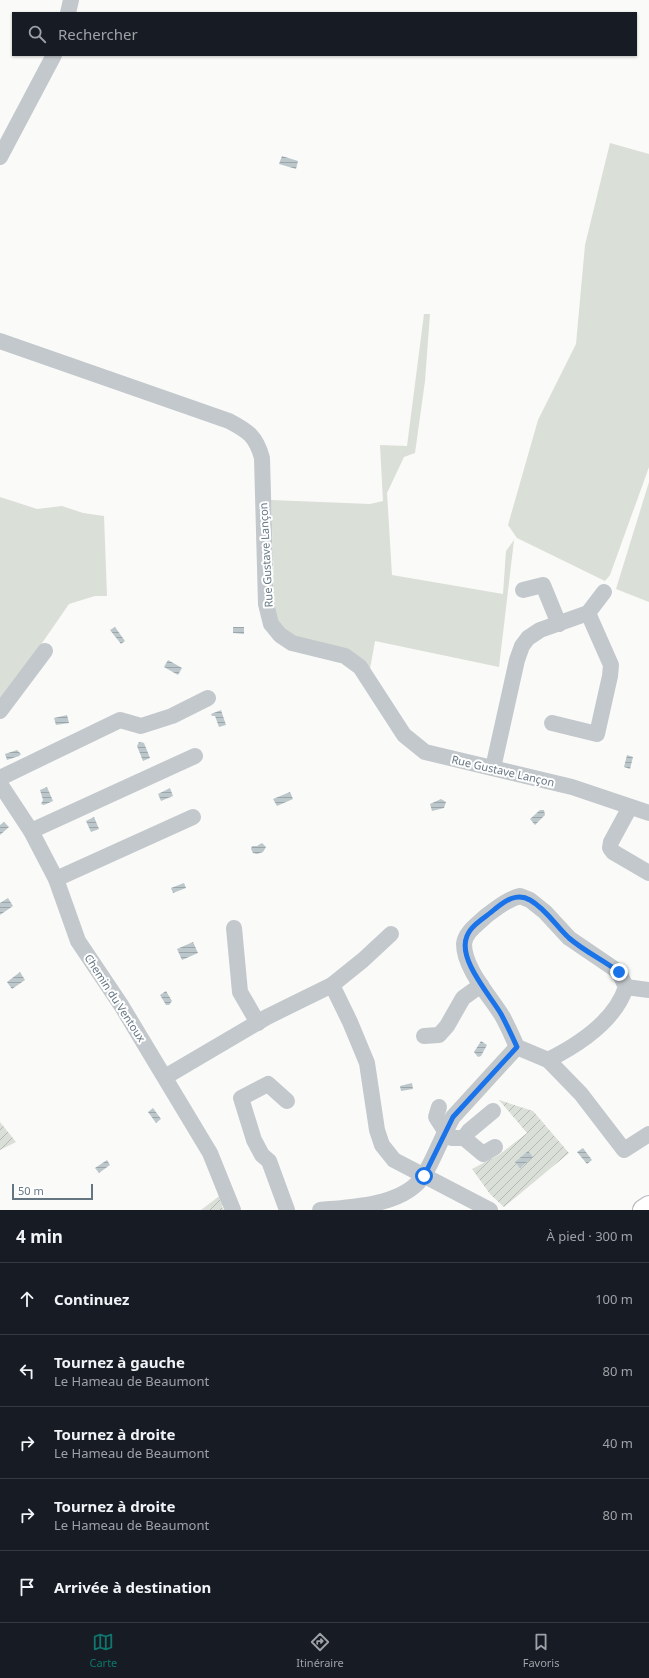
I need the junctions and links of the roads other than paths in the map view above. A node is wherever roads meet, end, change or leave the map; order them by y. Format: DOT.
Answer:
graph roads {
  1 [pos="71,0"];
  2 [pos="68,12"];
  3 [pos="53,56"];
  4 [pos="0,157"];
  5 [pos="0,341"];
  6 [pos="523,590"];
  7 [pos="604,592"];
  8 [pos="588,613"];
  9 [pos="559,624"];
  10 [pos="45,651"];
  11 [pos="208,698"];
  12 [pos="0,711"];
  13 [pos="552,723"];
  14 [pos="195,756"];
  15 [pos="493,768"];
  16 [pos="0,778"];
  17 [pos="0,784"];
  18 [pos="630,807"];
  19 [pos="649,813"];
  20 [pos="193,817"];
  21 [pos="31,831"];
  22 [pos="649,873"];
  23 [pos="56,879"];
  24 [pos="234,928"];
  25 [pos="391,934"];
  26 [pos="332,985"];
  27 [pos="480,985"];
  28 [pos="626,986"];
  29 [pos="649,990"];
  30 [pos="258,1023"];
  31 [pos="424,1036"];
  32 [pos="517,1047"];
  33 [pos="548,1060"];
  34 [pos="165,1077"];
  35 [pos="287,1101"];
  36 [pos="439,1107"];
  37 [pos="493,1111"];
  38 [pos="445,1130"];
  39 [pos="649,1134"];
  40 [pos="464,1138"];
  41 [pos="495,1147"];
  42 [pos="424,1176"];
  43 [pos="649,1206"];
  44 [pos="233,1210"];
  45 [pos="287,1210"];
  46 [pos="320,1210"];
  47 [pos="490,1210"];
  48 [pos="643,1210"];
  1 -- 2 [label="street"];
  3 -- 4 [label="street"];
  5 -- 15 [label="street, Rue Gustave Lançon"];
  6 -- 9 [label="street"];
  7 -- 8 [label="street"];
  8 -- 9 [label="street"];
  8 -- 13 [label="street"];
  9 -- 15 [label="street"];
  10 -- 12 [label="street"];
  11 -- 16 [label="street"];
  14 -- 21 [label="street"];
  15 -- 18 [label="street, Rue Gustave Lançon"];
  17 -- 21 [label="street, Chemin du Ventoux"];
  18 -- 19 [label="street, Rue Gustave Lançon"];
  18 -- 22 [label="street"];
  20 -- 23 [label="street"];
  21 -- 23 [label="street, Chemin du Ventoux"];
  23 -- 34 [label="street, Chemin du Ventoux"];
  24 -- 30 [label="street"];
  25 -- 26 [label="street"];
  26 -- 30 [label="street"];
  26 -- 42 [label="street"];
  27 -- 28 [label="street"];
  27 -- 31 [label="street"];
  27 -- 32 [label="street"];
  28 -- 29 [label="street"];
  28 -- 33 [label="street"];
  30 -- 34 [label="street"];
  32 -- 33 [label="street"];
  32 -- 38 [label="street"];
  33 -- 39 [label="street"];
  34 -- 44 [label="street, Chemin du Ventoux"];
  35 -- 45 [label="street"];
  36 -- 38 [label="street"];
  37 -- 40 [label="street"];
  38 -- 40 [label="street"];
  38 -- 42 [label="street"];
  40 -- 41 [label="street"];
  42 -- 46 [label="street"];
  42 -- 47 [label="street"];
  43 -- 48 [label="main road"];
}
